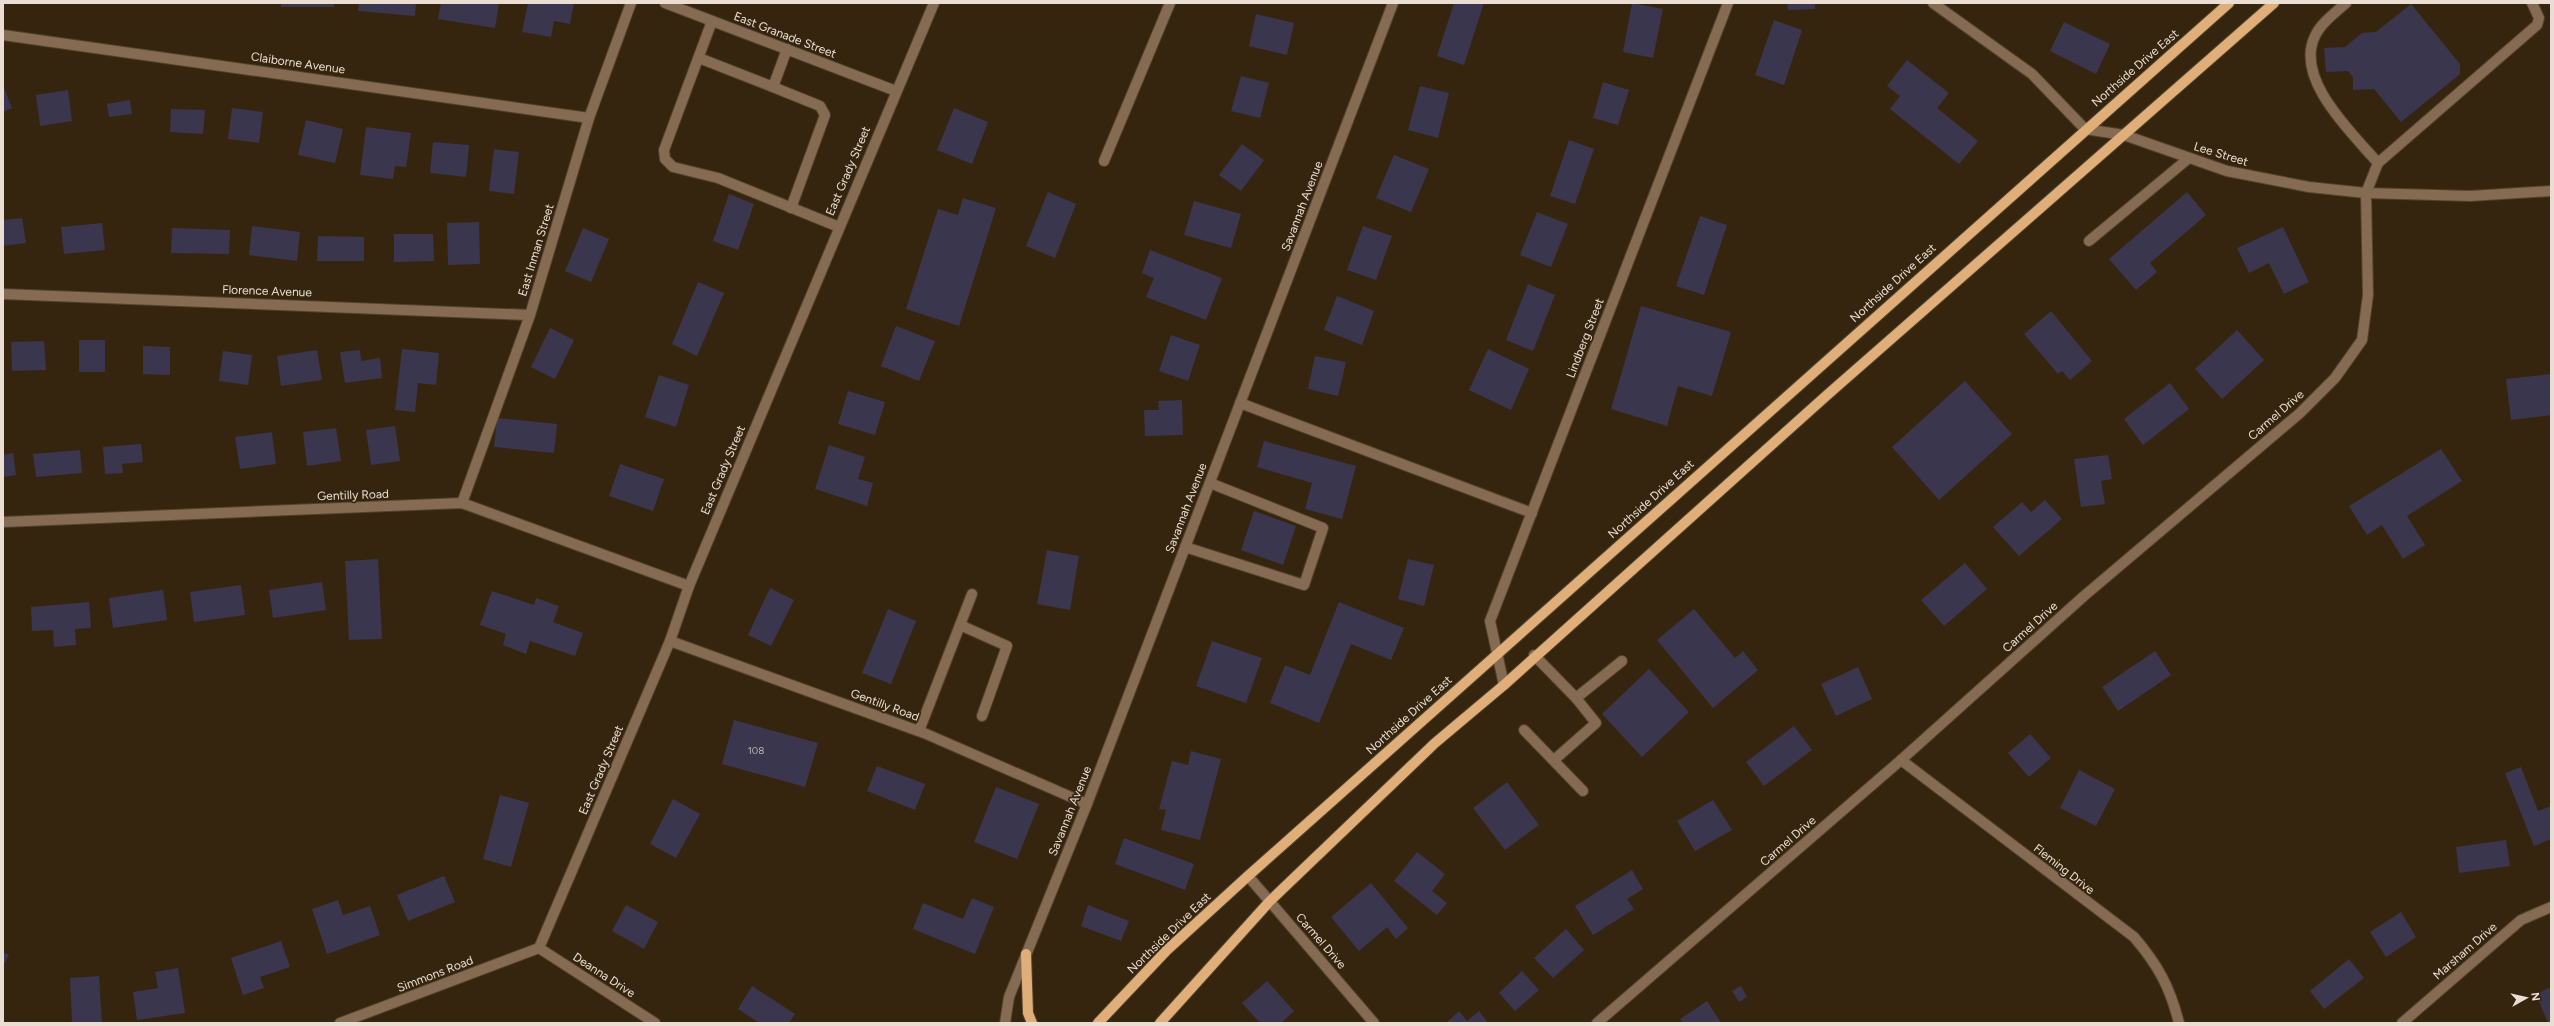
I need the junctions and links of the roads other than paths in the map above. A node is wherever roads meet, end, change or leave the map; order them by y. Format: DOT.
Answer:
graph roads {
  1 [pos="631,3"];
  2 [pos="665,3"];
  3 [pos="934,3"];
  4 [pos="1170,3"];
  5 [pos="1393,3"];
  6 [pos="1728,3"];
  7 [pos="1933,3"];
  8 [pos="2229,3"];
  9 [pos="2274,3"];
  10 [pos="2346,3"];
  11 [pos="2532,3"];
  12 [pos="712,21"];
  13 [pos="3,35"];
  14 [pos="787,49"];
  15 [pos="699,58"];
  16 [pos="772,87"];
  17 [pos="896,91"];
  18 [pos="589,118"];
  19 [pos="2085,129"];
  20 [pos="2124,135"];
  21 [pos="2189,158"];
  22 [pos="1104,161"];
  23 [pos="2378,163"];
  24 [pos="2551,191"];
  25 [pos="2366,193"];
  26 [pos="791,208"];
  27 [pos="839,228"];
  28 [pos="2089,241"];
  29 [pos="3,294"];
  30 [pos="530,315"];
  31 [pos="1240,403"];
  32 [pos="1210,483"];
  33 [pos="462,504"];
  34 [pos="1532,513"];
  35 [pos="3,522"];
  36 [pos="1185,547"];
  37 [pos="689,586"];
  38 [pos="972,594"];
  39 [pos="960,625"];
  40 [pos="670,641"];
  41 [pos="1497,654"];
  42 [pos="1534,655"];
  43 [pos="1622,661"];
  44 [pos="1504,685"];
  45 [pos="1576,698"];
  46 [pos="982,716"];
  47 [pos="1524,730"];
  48 [pos="919,731"];
  49 [pos="1554,760"];
  50 [pos="1901,760"];
  51 [pos="1583,791"];
  52 [pos="1087,804"];
  53 [pos="1248,876"];
  54 [pos="1269,902"];
  55 [pos="2551,907"];
  56 [pos="539,948"];
  57 [pos="1026,954"];
  58 [pos="340,1023"];
  59 [pos="655,1023"];
  60 [pos="1005,1023"];
  61 [pos="1032,1023"];
  62 [pos="1098,1023"];
  63 [pos="1160,1023"];
  64 [pos="1374,1023"];
  65 [pos="1597,1023"];
  66 [pos="2179,1023"];
  67 [pos="2402,1023"];
  1 -- 18 [label="street, East Inman Street"];
  2 -- 12 [label="street, East Granade Street"];
  3 -- 17 [label="street, East Grady Street"];
  4 -- 22 [label="street"];
  5 -- 31 [label="street, Savannah Avenue"];
  6 -- 34 [label="street, Lindberg Street"];
  7 -- 19 [label="street"];
  8 -- 19 [label="main road, Northside Drive East"];
  9 -- 20 [label="main road"];
  10 -- 23 [label="street"];
  11 -- 23 [label="street"];
  12 -- 14 [label="street, East Granade Street"];
  12 -- 15 [label="street"];
  13 -- 18 [label="street, Claiborne Avenue"];
  14 -- 16 [label="street"];
  14 -- 17 [label="street, East Granade Street"];
  15 -- 16 [label="street"];
  15 -- 26 [label="street"];
  16 -- 26 [label="street"];
  17 -- 27 [label="street, East Grady Street"];
  18 -- 30 [label="street, East Inman Street"];
  19 -- 20 [label="street, Lee Street"];
  19 -- 41 [label="main road, Northside Drive East"];
  20 -- 21 [label="street, Lee Street"];
  20 -- 42 [label="main road"];
  21 -- 25 [label="street, Lee Street"];
  21 -- 28 [label="street"];
  23 -- 25 [label="street"];
  24 -- 25 [label="street, Lee Street"];
  25 -- 50 [label="street, Carmel Drive"];
  26 -- 27 [label="street"];
  27 -- 37 [label="street, East Grady Street"];
  29 -- 30 [label="street, Florence Avenue"];
  30 -- 33 [label="street, East Inman Street"];
  31 -- 32 [label="street, Savannah Avenue"];
  31 -- 34 [label="street"];
  32 -- 36 [label="street, Savannah Avenue"];
  32 -- 36 [label="street"];
  33 -- 35 [label="street, Gentilly Road"];
  33 -- 37 [label="street, Gentilly Road"];
  34 -- 41 [label="street, Lindberg Street"];
  36 -- 52 [label="street, Savannah Avenue"];
  37 -- 40 [label="street, East Grady Street"];
  38 -- 39 [label="street"];
  39 -- 46 [label="street"];
  39 -- 48 [label="street"];
  40 -- 48 [label="street, Gentilly Road"];
  40 -- 56 [label="street, East Grady Street"];
  41 -- 44 [label="street, Lindberg Street"];
  41 -- 53 [label="main road, Northside Drive East"];
  42 -- 44 [label="main road"];
  42 -- 45 [label="street"];
  43 -- 45 [label="street"];
  44 -- 54 [label="main road"];
  45 -- 49 [label="street"];
  47 -- 49 [label="street"];
  48 -- 52 [label="street, Gentilly Road"];
  49 -- 51 [label="street"];
  50 -- 65 [label="street, Carmel Drive"];
  50 -- 66 [label="street, Fleming Drive"];
  52 -- 57 [label="street, Savannah Avenue"];
  53 -- 54 [label="street, Carmel Drive"];
  53 -- 62 [label="main road, Northside Drive East"];
  54 -- 63 [label="main road"];
  54 -- 64 [label="street, Carmel Drive"];
  55 -- 67 [label="street, Marsham Drive"];
  56 -- 58 [label="street, Simmons Road"];
  56 -- 59 [label="street, Deanna Drive"];
  57 -- 60 [label="street, Savannah Avenue"];
  57 -- 61 [label="main road"];
}
